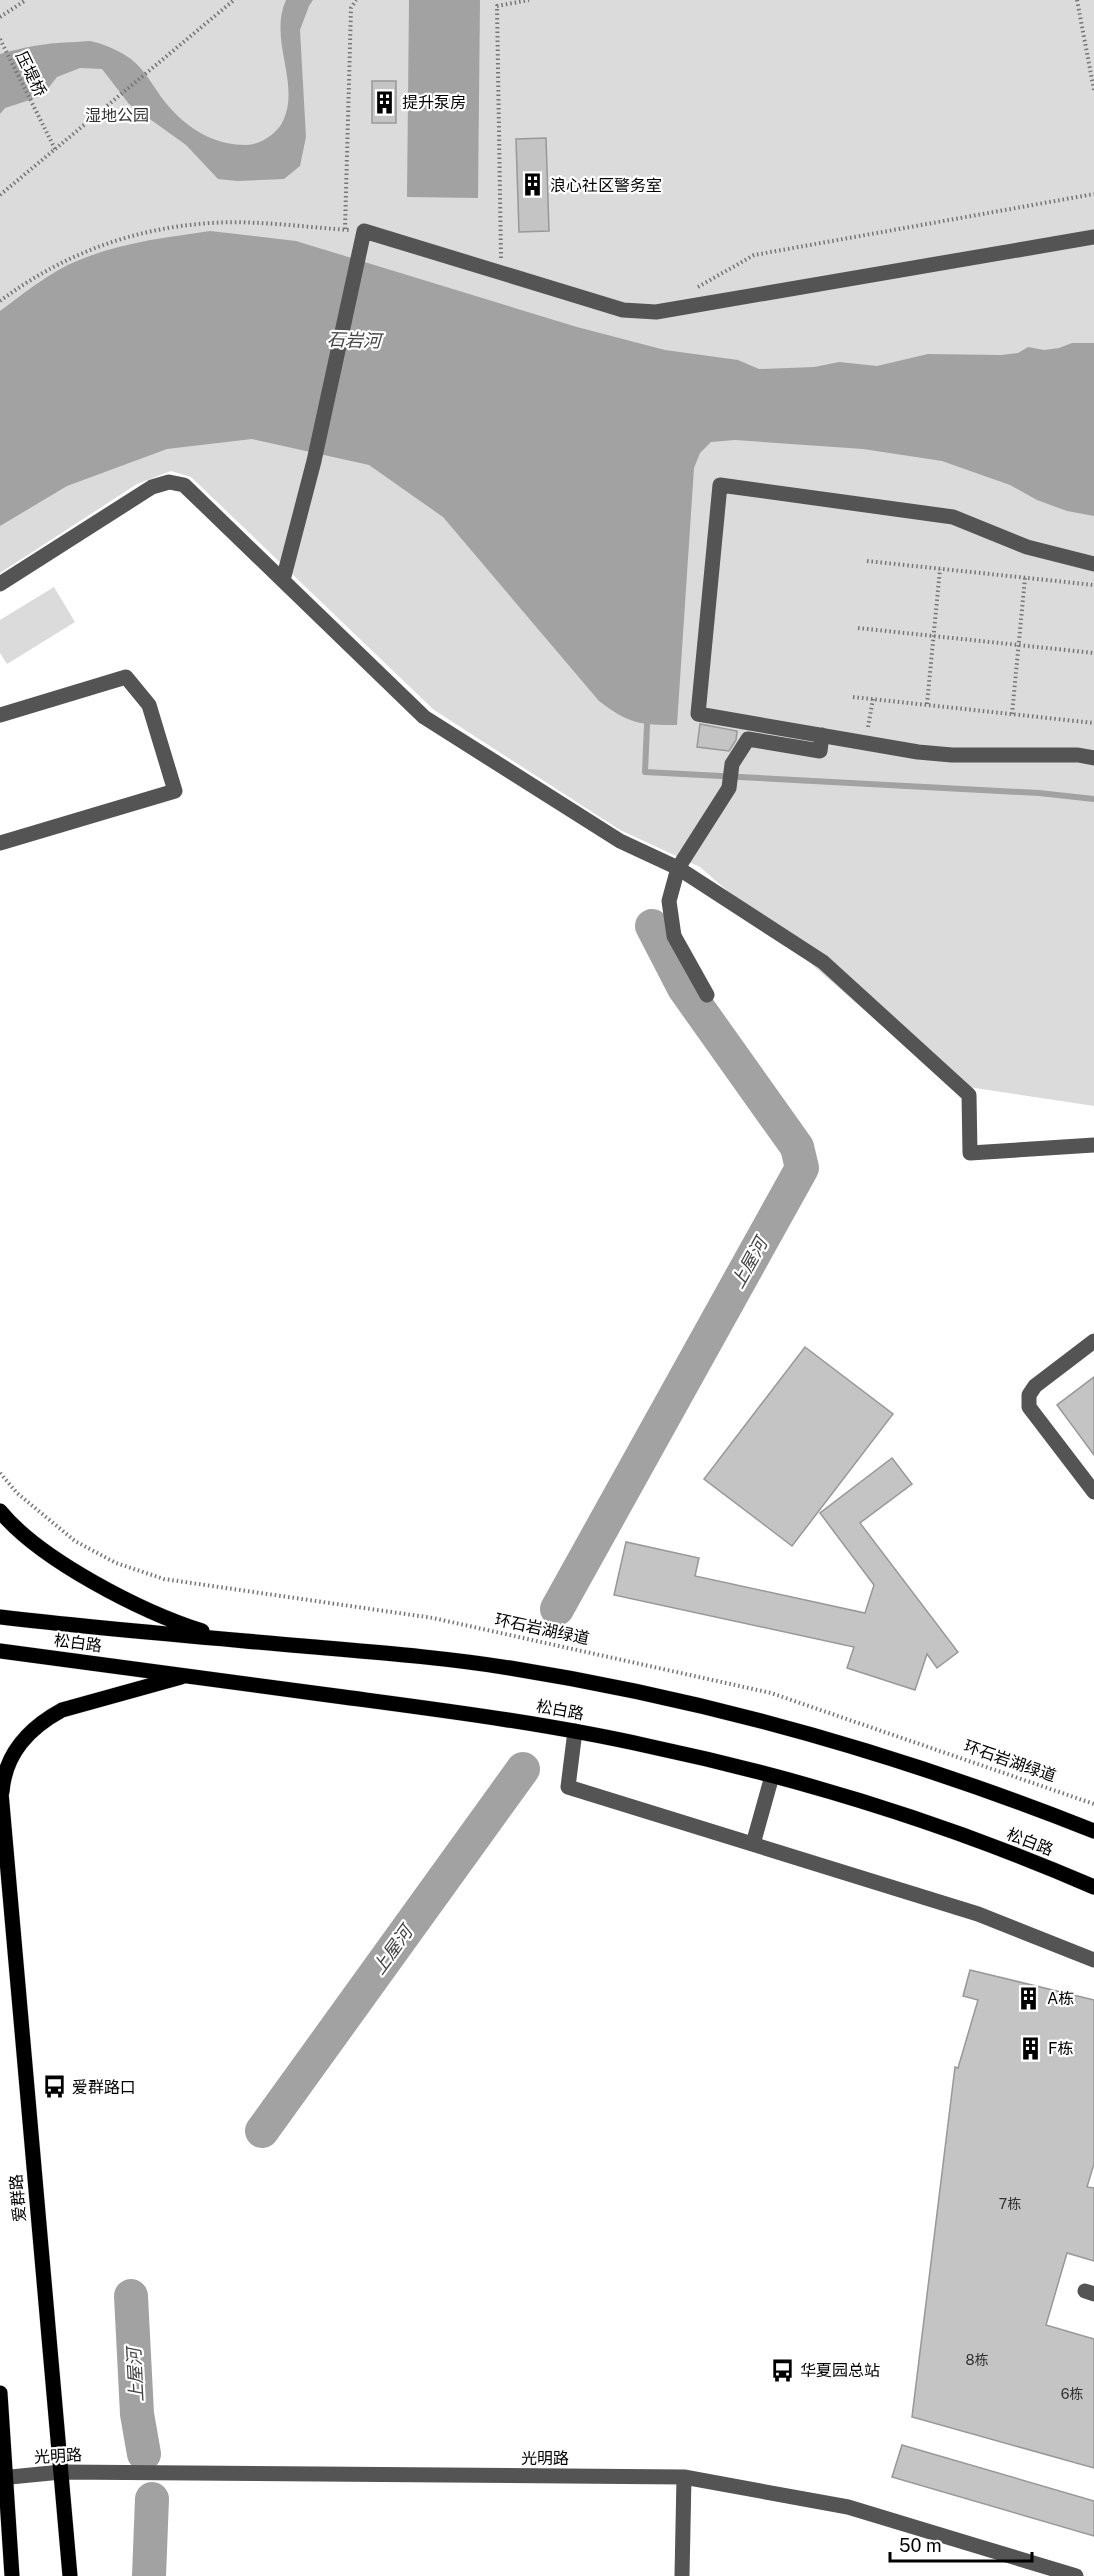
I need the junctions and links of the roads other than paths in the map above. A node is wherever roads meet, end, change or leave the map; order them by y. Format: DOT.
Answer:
graph roads {
  1 [pos="1094,237"];
  2 [pos="1094,564"];
  3 [pos="283,580"];
  4 [pos="0,584"];
  5 [pos="0,715"];
  6 [pos="822,735"];
  7 [pos="1094,758"];
  8 [pos="0,843"];
  9 [pos="678,868"];
  10 [pos="707,995"];
  11 [pos="1094,1144"];
  12 [pos="1094,1341"];
  13 [pos="1094,1492"];
  14 [pos="0,1511"];
  15 [pos="0,1617"];
  16 [pos="225,1639"];
  17 [pos="0,1651"];
  18 [pos="188,1676"];
  19 [pos="574,1731"];
  20 [pos="772,1776"];
  21 [pos="1,1788"];
  22 [pos="1094,1831"];
  23 [pos="753,1844"];
  24 [pos="1094,1887"];
  25 [pos="1094,1960"];
  26 [pos="0,2393"];
  27 [pos="61,2472"];
  28 [pos="684,2477"];
  29 [pos="4,2478"];
  30 [pos="12,2576"];
  31 [pos="70,2576"];
  32 [pos="682,2576"];
  33 [pos="1076,2576"];
  1 -- 3 [label="street"];
  2 -- 6 [label="street"];
  3 -- 4 [label="street"];
  3 -- 9 [label="street"];
  5 -- 8 [label="street"];
  6 -- 7 [label="street"];
  6 -- 9 [label="street"];
  9 -- 10 [label="street"];
  9 -- 11 [label="street"];
  12 -- 13 [label="street"];
  14 -- 16 [label="main road"];
  15 -- 16 [label="main road, 松白路"];
  16 -- 22 [label="main road, 松白路"];
  17 -- 18 [label="main road, 松白路"];
  18 -- 19 [label="main road, 松白路"];
  18 -- 21 [label="main road, 爱群路"];
  19 -- 20 [label="main road, 松白路"];
  19 -- 23 [label="street"];
  20 -- 23 [label="street"];
  20 -- 24 [label="main road, 松白路"];
  21 -- 27 [label="main road, 爱群路"];
  23 -- 25 [label="street"];
  26 -- 29 [label="main road"];
  27 -- 28 [label="street, 光明路"];
  27 -- 29 [label="street, 光明路"];
  27 -- 31 [label="main road, 爱群路"];
  28 -- 32 [label="street"];
  28 -- 33 [label="street, 光明路"];
  29 -- 30 [label="main road"];
}
